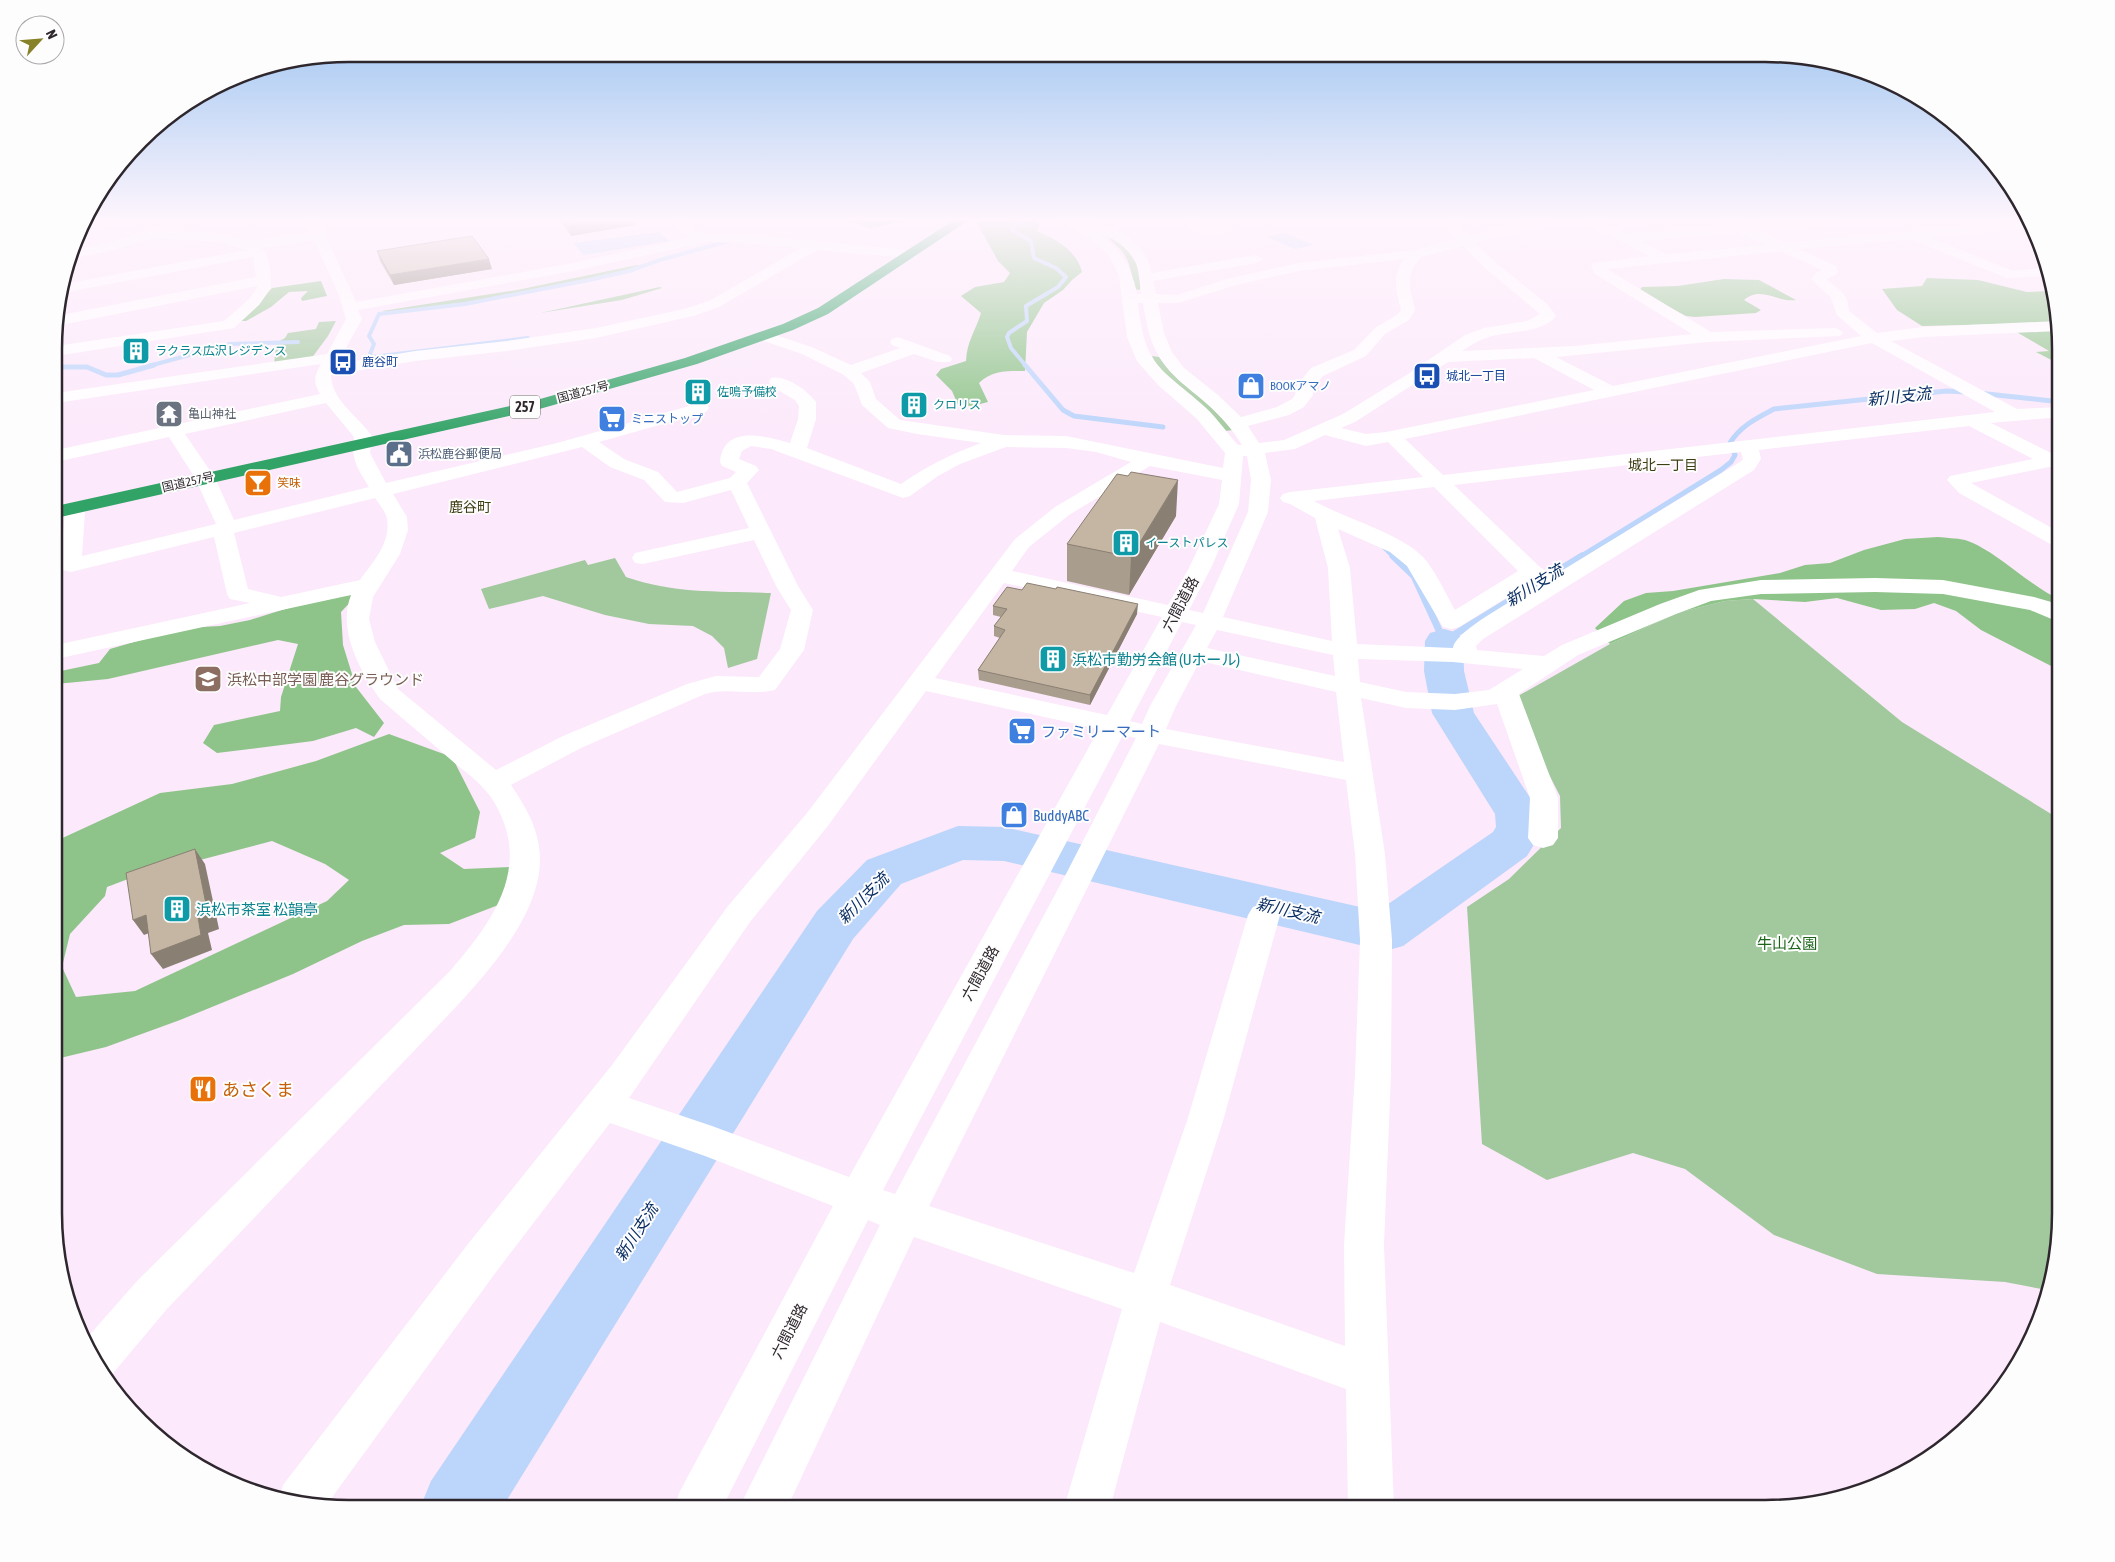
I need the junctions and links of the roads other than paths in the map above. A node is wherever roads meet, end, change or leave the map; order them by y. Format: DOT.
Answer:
graph roads {
  1 [pos="125,293"];
  2 [pos="200,293"];
  3 [pos="261,293"];
  4 [pos="344,293"];
  5 [pos="446,293"];
  6 [pos="733,293"];
  7 [pos="851,293"];
  8 [pos="1130,293"];
  9 [pos="1149,293"];
  10 [pos="1197,293"];
  11 [pos="1403,293"];
  12 [pos="1525,293"];
  13 [pos="1636,293"];
  14 [pos="1834,293"];
  15 [pos="1131,298"];
  16 [pos="1150,298"];
  17 [pos="134,306"];
  18 [pos="352,312"];
  19 [pos="64,319"];
  20 [pos="150,326"];
  21 [pos="2052,326"];
  22 [pos="1870,335"];
  23 [pos="764,336"];
  24 [pos="1708,337"];
  25 [pos="889,339"];
  26 [pos="915,348"];
  27 [pos="62,350"];
  28 [pos="1538,353"];
  29 [pos="1444,357"];
  30 [pos="944,359"];
  31 [pos="850,371"];
  32 [pos="329,376"];
  33 [pos="777,382"];
  34 [pos="1612,392"];
  35 [pos="62,398"];
  36 [pos="700,408"];
  37 [pos="2052,413"];
  38 [pos="2014,415"];
  39 [pos="1972,420"];
  40 [pos="1236,423"];
  41 [pos="1323,429"];
  42 [pos="174,430"];
  43 [pos="1392,436"];
  44 [pos="585,441"];
  45 [pos="1004,442"];
  46 [pos="362,445"];
  47 [pos="1737,446"];
  48 [pos="796,451"];
  49 [pos="1244,451"];
  50 [pos="62,455"];
  51 [pos="1147,460"];
  52 [pos="2052,460"];
  53 [pos="2052,464"];
  54 [pos="205,478"];
  55 [pos="1437,480"];
  56 [pos="737,482"];
  57 [pos="1231,482"];
  58 [pos="381,490"];
  59 [pos="1261,494"];
  60 [pos="1294,498"];
  61 [pos="78,507"];
  62 [pos="62,511"];
  63 [pos="1324,515"];
  64 [pos="226,529"];
  65 [pos="761,532"];
  66 [pos="2052,537"];
  67 [pos="643,558"];
  68 [pos="1000,575"];
  69 [pos="1544,580"];
  70 [pos="368,586"];
  71 [pos="286,603"];
  72 [pos="2052,610"];
  73 [pos="1175,614"];
  74 [pos="1210,621"];
  75 [pos="62,651"];
  76 [pos="1346,651"];
  77 [pos="1192,652"];
  78 [pos="1451,655"];
  79 [pos="1549,664"];
  80 [pos="920,682"];
  81 [pos="1348,687"];
  82 [pos="1505,692"];
  83 [pos="1115,724"];
  84 [pos="1151,734"];
  85 [pos="1359,774"];
  86 [pos="494,782"];
  87 [pos="1543,838"];
  88 [pos="1264,915"];
  89 [pos="602,1106"];
  90 [pos="858,1198"];
  91 [pos="905,1216"];
  92 [pos="1146,1297"];
  93 [pos="100,1355"];
  94 [pos="1367,1376"];
  95 [pos="305,1496"];
  96 [pos="701,1500"];
  97 [pos="766,1500"];
  98 [pos="1089,1500"];
  99 [pos="1372,1500"];
  1 -- 17 [label="street"];
  2 -- 17 [label="street"];
  3 -- 27 [label="street"];
  4 -- 18 [label="street"];
  5 -- 18 [label="street"];
  6 -- 32 [label="street"];
  7 -- 23 [label="highway, 国道257号 / 257"];
  8 -- 15 [label="street"];
  9 -- 16 [label="street"];
  10 -- 16 [label="street"];
  11 -- 40 [label="street"];
  12 -- 29 [label="street"];
  13 -- 24 [label="street"];
  14 -- 22 [label="street"];
  15 -- 16 [label="street"];
  15 -- 49 [label="street"];
  16 -- 40 [label="street"];
  17 -- 19 [label="street"];
  17 -- 20 [label="street"];
  18 -- 32 [label="street"];
  21 -- 22 [label="street"];
  22 -- 24 [label="street"];
  22 -- 34 [label="street"];
  22 -- 38 [label="street"];
  23 -- 31 [label="street"];
  23 -- 46 [label="highway, 国道257号 / 257"];
  24 -- 28 [label="street"];
  25 -- 26 [label="street"];
  26 -- 30 [label="street"];
  26 -- 31 [label="street"];
  28 -- 29 [label="street"];
  28 -- 34 [label="street"];
  29 -- 41 [label="street"];
  31 -- 45 [label="street"];
  32 -- 35 [label="street"];
  32 -- 42 [label="street"];
  32 -- 46 [label="street"];
  33 -- 48 [label="street"];
  34 -- 43 [label="street"];
  36 -- 44 [label="street"];
  37 -- 38 [label="street"];
  38 -- 39 [label="street"];
  39 -- 47 [label="street"];
  39 -- 52 [label="street"];
  40 -- 49 [label="street"];
  41 -- 43 [label="street"];
  41 -- 49 [label="street"];
  42 -- 50 [label="street"];
  42 -- 54 [label="street"];
  43 -- 55 [label="street"];
  44 -- 56 [label="street"];
  44 -- 58 [label="street"];
  45 -- 48 [label="street"];
  45 -- 51 [label="street"];
  46 -- 54 [label="highway, 国道257号 / 257"];
  46 -- 58 [label="street"];
  47 -- 55 [label="street"];
  47 -- 69 [label="street"];
  48 -- 56 [label="street"];
  49 -- 57 [label="street, 六間道路"];
  49 -- 59 [label="street"];
  51 -- 57 [label="street"];
  51 -- 68 [label="street"];
  53 -- 66 [label="street"];
  54 -- 61 [label="highway, 国道257号 / 257"];
  54 -- 64 [label="street"];
  55 -- 60 [label="street"];
  55 -- 69 [label="street"];
  56 -- 65 [label="street"];
  57 -- 59 [label="street"];
  57 -- 73 [label="street, 六間道路"];
  58 -- 64 [label="street"];
  58 -- 70 [label="street"];
  59 -- 60 [label="street"];
  59 -- 74 [label="street"];
  60 -- 63 [label="street"];
  61 -- 62 [label="highway, 国道257号 / 257"];
  61 -- 64 [label="street"];
  63 -- 69 [label="street"];
  63 -- 76 [label="street"];
  64 -- 71 [label="street"];
  65 -- 67 [label="street"];
  65 -- 86 [label="street"];
  68 -- 73 [label="street"];
  68 -- 80 [label="street"];
  69 -- 78 [label="street"];
  70 -- 71 [label="street"];
  70 -- 86 [label="street"];
  71 -- 75 [label="street"];
  72 -- 79 [label="street"];
  73 -- 74 [label="street"];
  73 -- 83 [label="street, 六間道路"];
  74 -- 76 [label="street"];
  74 -- 77 [label="street"];
  76 -- 78 [label="street"];
  76 -- 81 [label="street"];
  77 -- 81 [label="street"];
  77 -- 84 [label="street"];
  78 -- 79 [label="street"];
  79 -- 82 [label="street"];
  80 -- 83 [label="street"];
  80 -- 89 [label="street"];
  81 -- 82 [label="street"];
  81 -- 85 [label="street"];
  82 -- 87 [label="street"];
  83 -- 84 [label="street"];
  83 -- 90 [label="street, 六間道路"];
  84 -- 85 [label="street"];
  84 -- 91 [label="street"];
  85 -- 94 [label="street"];
  86 -- 93 [label="street"];
  88 -- 92 [label="street"];
  89 -- 90 [label="street"];
  89 -- 95 [label="street"];
  90 -- 91 [label="street"];
  90 -- 96 [label="street, 六間道路"];
  91 -- 92 [label="street"];
  91 -- 97 [label="street"];
  92 -- 94 [label="street"];
  92 -- 98 [label="street"];
  94 -- 99 [label="street"];
}
